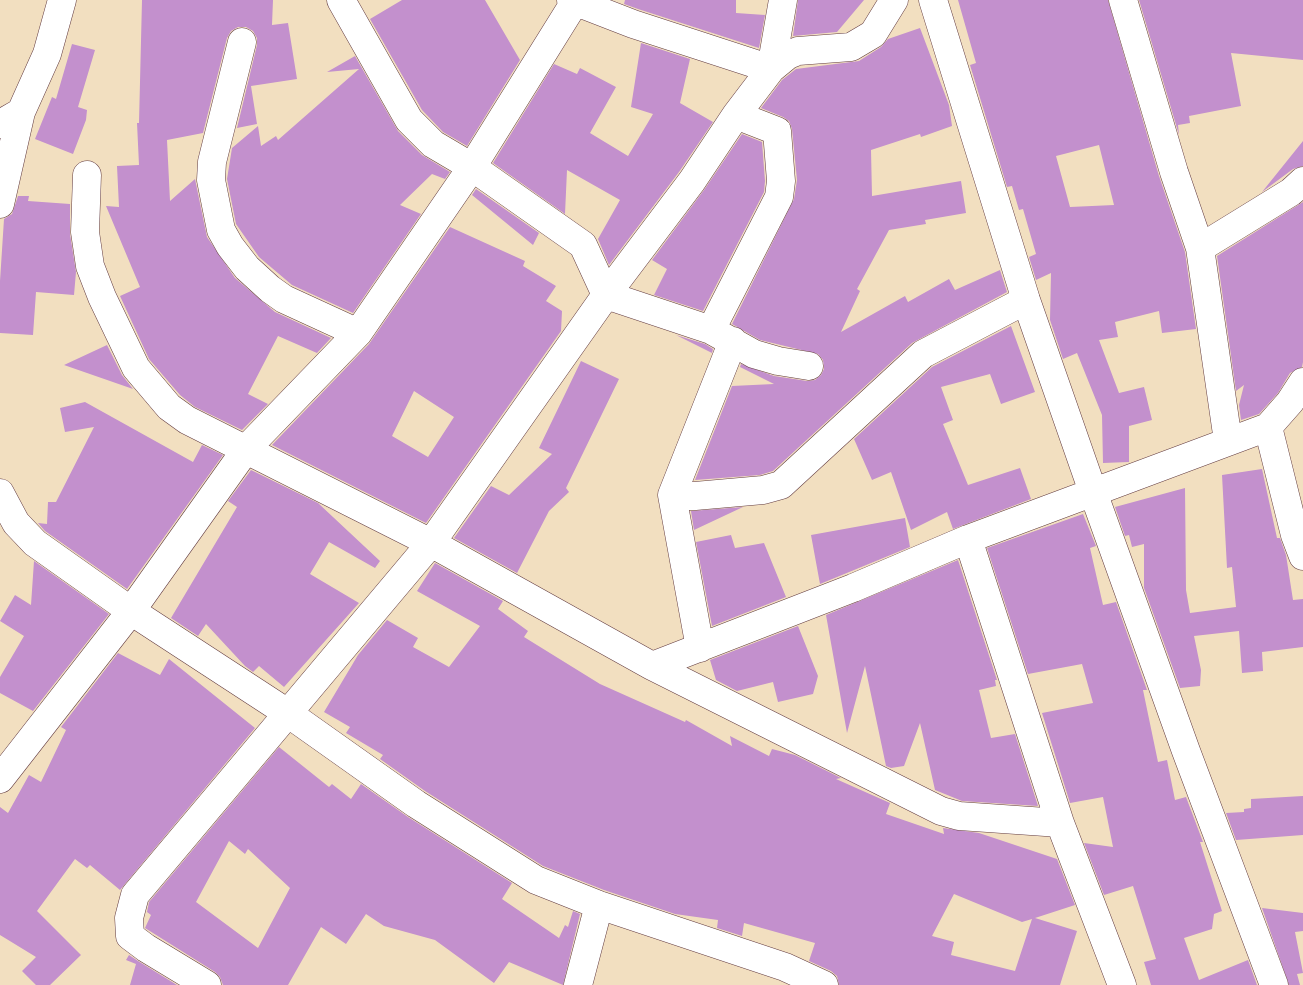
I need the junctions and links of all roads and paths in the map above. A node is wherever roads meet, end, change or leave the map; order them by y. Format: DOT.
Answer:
graph roads {
  1 [pos="62,0"];
  2 [pos="341,0"];
  3 [pos="783,0"];
  4 [pos="894,0"];
  5 [pos="933,0"];
  6 [pos="1123,0"];
  7 [pos="574,1"];
  8 [pos="242,42"];
  9 [pos="771,69"];
  10 [pos="736,115"];
  11 [pos="11,118"];
  12 [pos="472,167"];
  13 [pos="87,175"];
  14 [pos="1303,181"];
  15 [pos="0,204"];
  16 [pos="1200,248"];
  17 [pos="606,295"];
  18 [pos="1026,300"];
  19 [pos="358,333"];
  20 [pos="722,336"];
  21 [pos="809,366"];
  22 [pos="1303,382"];
  23 [pos="1268,427"];
  24 [pos="1228,441"];
  25 [pos="247,448"];
  26 [pos="1093,492"];
  27 [pos="0,493"];
  28 [pos="672,495"];
  29 [pos="968,539"];
  30 [pos="431,543"];
  31 [pos="1303,556"];
  32 [pos="131,611"];
  33 [pos="700,648"];
  34 [pos="652,666"];
  35 [pos="289,714"];
  36 [pos="0,779"];
  37 [pos="1060,823"];
  38 [pos="599,905"];
  39 [pos="783,976"];
  40 [pos="208,985"];
  41 [pos="578,985"];
  42 [pos="824,985"];
  43 [pos="1122,985"];
  44 [pos="1274,985"];
  1 -- 11 [label="street"];
  2 -- 12 [label="street"];
  3 -- 9 [label="street"];
  4 -- 9 [label="street"];
  5 -- 18 [label="street"];
  6 -- 16 [label="street"];
  7 -- 9 [label="street"];
  7 -- 12 [label="street"];
  8 -- 19 [label="street"];
  9 -- 10 [label="street"];
  10 -- 17 [label="street"];
  10 -- 20 [label="street"];
  11 -- 15 [label="street"];
  12 -- 17 [label="street"];
  12 -- 19 [label="street"];
  13 -- 25 [label="street"];
  14 -- 16 [label="street"];
  16 -- 24 [label="street"];
  17 -- 20 [label="street"];
  17 -- 30 [label="street"];
  18 -- 26 [label="street"];
  18 -- 28 [label="street"];
  19 -- 25 [label="street"];
  20 -- 21 [label="street"];
  20 -- 28 [label="street"];
  22 -- 23 [label="street"];
  23 -- 24 [label="street"];
  23 -- 31 [label="street"];
  24 -- 26 [label="street"];
  25 -- 30 [label="street"];
  25 -- 32 [label="street"];
  26 -- 29 [label="street"];
  26 -- 44 [label="street"];
  27 -- 32 [label="street"];
  28 -- 33 [label="street"];
  29 -- 33 [label="street"];
  29 -- 37 [label="street"];
  30 -- 34 [label="street"];
  30 -- 35 [label="street"];
  32 -- 35 [label="street"];
  32 -- 36 [label="street"];
  33 -- 34 [label="street"];
  34 -- 37 [label="street"];
  35 -- 38 [label="street"];
  35 -- 40 [label="street"];
  37 -- 43 [label="street"];
  38 -- 39 [label="street"];
  38 -- 41 [label="street"];
  39 -- 42 [label="street"];
}
